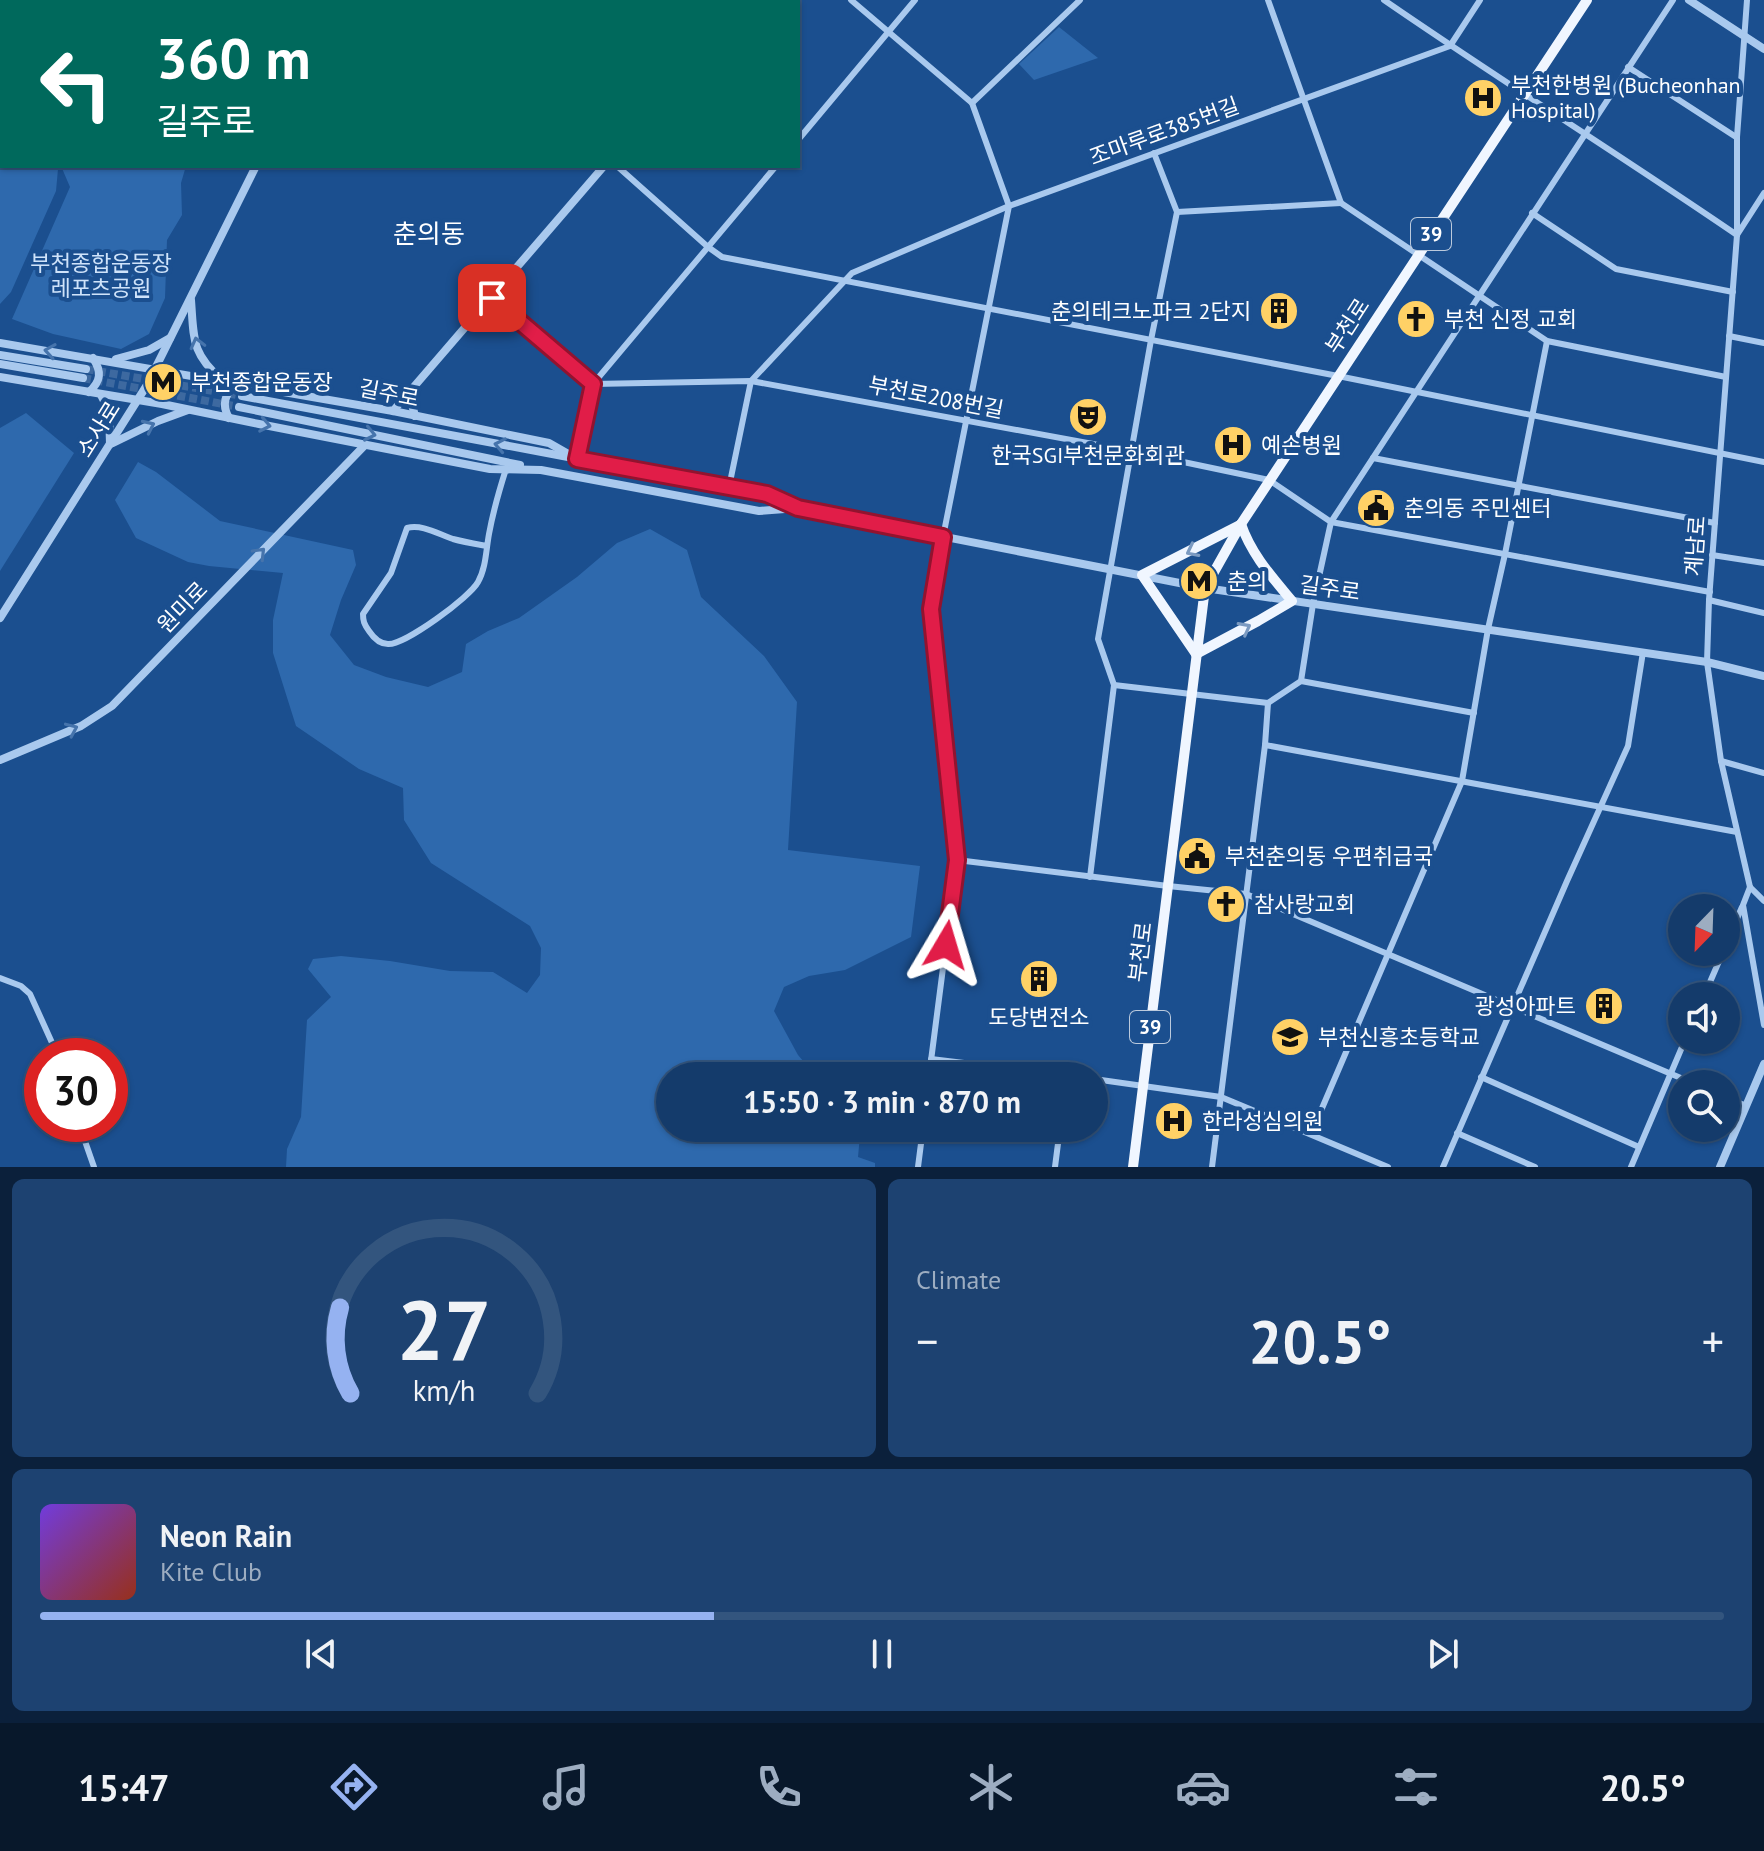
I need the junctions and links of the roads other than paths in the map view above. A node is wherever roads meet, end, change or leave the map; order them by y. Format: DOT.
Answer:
graph roads {
  1 [pos="851,0"];
  2 [pos="915,0"];
  3 [pos="1080,0"];
  4 [pos="1268,0"];
  5 [pos="1384,0"];
  6 [pos="1480,0"];
  7 [pos="1587,0"];
  8 [pos="1673,0"];
  9 [pos="1689,0"];
  10 [pos="1747,0"];
  11 [pos="889,31"];
  12 [pos="1743,36"];
  13 [pos="1450,46"];
  14 [pos="1764,49"];
  15 [pos="1628,67"];
  16 [pos="1524,93"];
  17 [pos="1304,99"];
  18 [pos="972,103"];
  19 [pos="1586,133"];
  20 [pos="1737,137"];
  21 [pos="800,138"];
  22 [pos="1154,153"];
  23 [pos="255,168"];
  24 [pos="602,168"];
  25 [pos="619,168"];
  26 [pos="774,168"];
  27 [pos="1764,193"];
  28 [pos="1341,203"];
  29 [pos="1009,206"];
  30 [pos="1177,212"];
  31 [pos="1532,213"];
  32 [pos="1737,235"];
  33 [pos="708,247"];
  34 [pos="1418,254"];
  35 [pos="844,280"];
  36 [pos="1733,292"];
  37 [pos="1479,295"];
  38 [pos="191,296"];
  39 [pos="492,298"];
  40 [pos="988,308"];
  41 [pos="1729,336"];
  42 [pos="171,338"];
  43 [pos="1151,340"];
  44 [pos="1547,341"];
  45 [pos="0,343"];
  46 [pos="1764,343"];
  47 [pos="0,355"];
  48 [pos="93,358"];
  49 [pos="104,360"];
  50 [pos="0,364"];
  51 [pos="155,369"];
  52 [pos="1338,376"];
  53 [pos="0,377"];
  54 [pos="1726,377"];
  55 [pos="223,381"];
  56 [pos="751,381"];
  57 [pos="236,383"];
  58 [pos="593,384"];
  59 [pos="89,392"];
  60 [pos="1415,392"];
  61 [pos="409,393"];
  62 [pos="101,395"];
  63 [pos="242,396"];
  64 [pos="138,400"];
  65 [pos="239,407"];
  66 [pos="189,410"];
  67 [pos="393,411"];
  68 [pos="1532,415"];
  69 [pos="415,416"];
  70 [pos="229,418"];
  71 [pos="966,422"];
  72 [pos="110,444"];
  73 [pos="365,445"];
  74 [pos="1131,451"];
  75 [pos="1720,454"];
  76 [pos="1373,458"];
  77 [pos="577,459"];
  78 [pos="1764,462"];
  79 [pos="506,469"];
  80 [pos="541,470"];
  81 [pos="1269,480"];
  82 [pos="711,484"];
  83 [pos="1518,485"];
  84 [pos="729,487"];
  85 [pos="707,501"];
  86 [pos="798,508"];
  87 [pos="1331,522"];
  88 [pos="1715,523"];
  89 [pos="1241,524"];
  90 [pos="943,537"];
  91 [pos="487,546"];
  92 [pos="1505,554"];
  93 [pos="1712,555"];
  94 [pos="1764,563"];
  95 [pos="1111,569"];
  96 [pos="1142,575"];
  97 [pos="1205,588"];
  98 [pos="1709,596"];
  99 [pos="1292,601"];
  100 [pos="1313,604"];
  101 [pos="1764,613"];
  102 [pos="0,618"];
  103 [pos="1488,629"];
  104 [pos="1643,652"];
  105 [pos="1196,654"];
  106 [pos="1707,662"];
  107 [pos="1764,676"];
  108 [pos="1301,681"];
  109 [pos="1114,685"];
  110 [pos="1192,693"];
  111 [pos="1268,703"];
  112 [pos="1474,713"];
  113 [pos="1265,745"];
  114 [pos="0,760"];
  115 [pos="1721,761"];
  116 [pos="1764,773"];
  117 [pos="1462,781"];
  118 [pos="1600,807"];
  119 [pos="1737,832"];
  120 [pos="957,860"];
  121 [pos="1090,877"];
  122 [pos="1168,886"];
  123 [pos="1750,887"];
  124 [pos="1246,894"];
  125 [pos="1764,901"];
  126 [pos="1743,905"];
  127 [pos="1740,912"];
  128 [pos="1388,954"];
  129 [pos="0,978"];
  130 [pos="1512,1007"];
  131 [pos="1764,1025"];
  132 [pos="50,1038"];
  133 [pos="931,1059"];
  134 [pos="931,1062"];
  135 [pos="955,1062"];
  136 [pos="1764,1064"];
  137 [pos="1668,1073"];
  138 [pos="1481,1077"];
  139 [pos="1108,1081"];
  140 [pos="1668,1081"];
  141 [pos="1143,1085"];
  142 [pos="1221,1097"];
  143 [pos="1740,1103"];
  144 [pos="1746,1106"];
  145 [pos="1457,1133"];
  146 [pos="1311,1134"];
  147 [pos="85,1142"];
  148 [pos="921,1142"];
  149 [pos="1058,1142"];
  150 [pos="1639,1147"];
  151 [pos="94,1167"];
  152 [pos="918,1167"];
  153 [pos="1055,1167"];
  154 [pos="1133,1167"];
  155 [pos="1212,1167"];
  156 [pos="1388,1167"];
  157 [pos="1443,1167"];
  158 [pos="1535,1167"];
  159 [pos="1631,1167"];
  160 [pos="1720,1167"];
  1 -- 11 [label="street"];
  2 -- 11 [label="street"];
  3 -- 18 [label="street"];
  4 -- 17 [label="street"];
  5 -- 13 [label="street"];
  6 -- 13 [label="street"];
  7 -- 16 [label="main road, 부천로 / 39"];
  8 -- 15 [label="street"];
  9 -- 12 [label="street"];
  10 -- 12 [label="street"];
  11 -- 18 [label="street"];
  11 -- 21 [label="street"];
  12 -- 14 [label="street"];
  12 -- 20 [label="street"];
  13 -- 16 [label="street"];
  13 -- 17 [label="street, 조마루로385번길"];
  15 -- 19 [label="street"];
  15 -- 20 [label="street"];
  16 -- 19 [label="street"];
  16 -- 34 [label="main road, 부천로 / 39"];
  17 -- 22 [label="street, 조마루로385번길"];
  17 -- 28 [label="street"];
  18 -- 29 [label="street"];
  19 -- 31 [label="street"];
  19 -- 32 [label="street"];
  20 -- 32 [label="street"];
  22 -- 29 [label="street, 조마루로385번길"];
  22 -- 30 [label="street"];
  23 -- 38 [label="street, 소사로"];
  24 -- 39 [label="street"];
  25 -- 33 [label="street"];
  26 -- 33 [label="street"];
  27 -- 32 [label="street, 계남로"];
  28 -- 30 [label="street"];
  28 -- 34 [label="street"];
  29 -- 35 [label="street, 조마루로385번길"];
  29 -- 40 [label="street"];
  30 -- 43 [label="street"];
  31 -- 36 [label="street"];
  31 -- 37 [label="street"];
  32 -- 36 [label="street, 계남로"];
  33 -- 35 [label="street"];
  33 -- 58 [label="street"];
  34 -- 37 [label="street"];
  34 -- 52 [label="main road, 부천로 / 39"];
  35 -- 40 [label="street"];
  35 -- 56 [label="street, 조마루로385번길"];
  36 -- 41 [label="street, 계남로"];
  37 -- 44 [label="street"];
  37 -- 60 [label="street"];
  38 -- 42 [label="street, 소사로"];
  55 -- 38 [label="street, one-way"];
  39 -- 58 [label="street"];
  39 -- 61 [label="street"];
  40 -- 43 [label="street"];
  40 -- 71 [label="street"];
  41 -- 46 [label="street"];
  41 -- 54 [label="street, 계남로"];
  42 -- 49 [label="street"];
  42 -- 51 [label="street, 소사로"];
  43 -- 52 [label="street"];
  43 -- 74 [label="street"];
  44 -- 54 [label="street"];
  44 -- 68 [label="street"];
  48 -- 45 [label="street, 길주로, one-way"];
  47 -- 50 [label="street"];
  48 -- 49 [label="street, 길주로"];
  48 -- 59 [label="street"];
  49 -- 51 [label="street, 길주로"];
  51 -- 55 [label="street, 길주로"];
  51 -- 64 [label="street, 소사로"];
  52 -- 60 [label="street"];
  52 -- 81 [label="main road, 부천로 / 39"];
  53 -- 59 [label="street, 길주로"];
  54 -- 75 [label="street, 계남로"];
  55 -- 57 [label="street, 길주로"];
  56 -- 58 [label="street, 부천로208번길"];
  56 -- 71 [label="street, 부천로208번길"];
  56 -- 84 [label="street"];
  57 -- 67 [label="street, 길주로"];
  57 -- 70 [label="street"];
  58 -- 77 [label="street"];
  59 -- 62 [label="street, 길주로"];
  60 -- 68 [label="street"];
  60 -- 76 [label="street"];
  61 -- 67 [label="street"];
  61 -- 69 [label="street"];
  62 -- 64 [label="street, 길주로"];
  62 -- 72 [label="street"];
  77 -- 63 [label="street, 길주로, one-way"];
  64 -- 66 [label="street, 길주로"];
  64 -- 72 [label="street, 소사로"];
  65 -- 80 [label="street, 길주로, one-way"];
  66 -- 70 [label="street, 길주로"];
  72 -- 66 [label="street, one-way"];
  67 -- 69 [label="street, 길주로"];
  68 -- 75 [label="street"];
  68 -- 83 [label="street"];
  69 -- 77 [label="street, 길주로"];
  70 -- 73 [label="street, 길주로, one-way"];
  71 -- 74 [label="street, 부천로208번길"];
  71 -- 90 [label="street"];
  72 -- 102 [label="street, 소사로"];
  73 -- 79 [label="street, 길주로"];
  114 -- 73 [label="street, 원미로, one-way"];
  74 -- 81 [label="street, 부천로208번길"];
  74 -- 95 [label="street"];
  75 -- 78 [label="street"];
  75 -- 88 [label="street, 계남로"];
  76 -- 83 [label="street"];
  76 -- 87 [label="street"];
  77 -- 82 [label="street, 길주로"];
  79 -- 80 [label="street, 길주로"];
  79 -- 91 [label="street"];
  80 -- 85 [label="street, 길주로"];
  81 -- 87 [label="street"];
  81 -- 89 [label="main road, 부천로 / 39"];
  82 -- 84 [label="street, 길주로"];
  82 -- 85 [label="street"];
  83 -- 88 [label="street"];
  83 -- 92 [label="street"];
  84 -- 86 [label="street, 길주로"];
  85 -- 86 [label="street, 길주로"];
  86 -- 90 [label="street, 길주로"];
  87 -- 92 [label="street"];
  87 -- 100 [label="street"];
  88 -- 93 [label="street, 계남로"];
  89 -- 96 [label="main road, one-way"];
  89 -- 97 [label="main road, 부천로 / 39"];
  89 -- 99 [label="main road"];
  90 -- 95 [label="street, 길주로"];
  90 -- 120 [label="street"];
  91 -- 91 [label="street"];
  92 -- 98 [label="street"];
  92 -- 103 [label="street"];
  93 -- 94 [label="street"];
  93 -- 98 [label="street, 계남로"];
  95 -- 96 [label="street, 길주로"];
  95 -- 109 [label="street"];
  96 -- 97 [label="street, 길주로"];
  96 -- 105 [label="main road"];
  97 -- 99 [label="street, 길주로"];
  97 -- 105 [label="main road, 부천로 / 39"];
  98 -- 101 [label="street"];
  98 -- 106 [label="street, 계남로"];
  99 -- 100 [label="street, 길주로"];
  105 -- 99 [label="main road, one-way"];
  100 -- 103 [label="street, 길주로"];
  100 -- 108 [label="street"];
  103 -- 104 [label="street, 길주로"];
  103 -- 112 [label="street"];
  104 -- 106 [label="street, 길주로"];
  104 -- 118 [label="street"];
  105 -- 110 [label="main road, 부천로 / 39"];
  106 -- 107 [label="street, 길주로"];
  106 -- 115 [label="street, 계남로"];
  108 -- 111 [label="street"];
  108 -- 112 [label="street"];
  109 -- 110 [label="street"];
  109 -- 121 [label="street"];
  110 -- 111 [label="street"];
  110 -- 122 [label="main road, 부천로 / 39"];
  111 -- 113 [label="street"];
  112 -- 117 [label="street"];
  113 -- 117 [label="street"];
  113 -- 124 [label="street"];
  115 -- 116 [label="street"];
  115 -- 119 [label="street, 계남로"];
  117 -- 118 [label="street"];
  117 -- 128 [label="street"];
  118 -- 119 [label="street"];
  118 -- 130 [label="street"];
  119 -- 123 [label="street, 계남로"];
  120 -- 121 [label="street"];
  120 -- 133 [label="street"];
  121 -- 122 [label="street"];
  122 -- 124 [label="street"];
  122 -- 141 [label="main road, 부천로 / 39"];
  123 -- 125 [label="street"];
  123 -- 126 [label="street"];
  124 -- 128 [label="street"];
  124 -- 142 [label="street"];
  126 -- 127 [label="street"];
  126 -- 131 [label="street"];
  128 -- 130 [label="street"];
  128 -- 146 [label="street"];
  129 -- 132 [label="street"];
  130 -- 137 [label="street"];
  130 -- 138 [label="street"];
  133 -- 134 [label="street"];
  133 -- 135 [label="street"];
  136 -- 144 [label="street"];
  138 -- 145 [label="street"];
  138 -- 150 [label="street"];
  139 -- 141 [label="street"];
  140 -- 150 [label="street"];
  141 -- 142 [label="street"];
  141 -- 154 [label="main road, 부천로 / 39"];
  142 -- 146 [label="street"];
  142 -- 155 [label="street"];
  143 -- 144 [label="street"];
  144 -- 160 [label="street"];
  145 -- 157 [label="street"];
  145 -- 158 [label="street"];
  146 -- 156 [label="street"];
  147 -- 151 [label="street"];
  148 -- 152 [label="street"];
  149 -- 153 [label="street"];
  150 -- 159 [label="street"];
}
